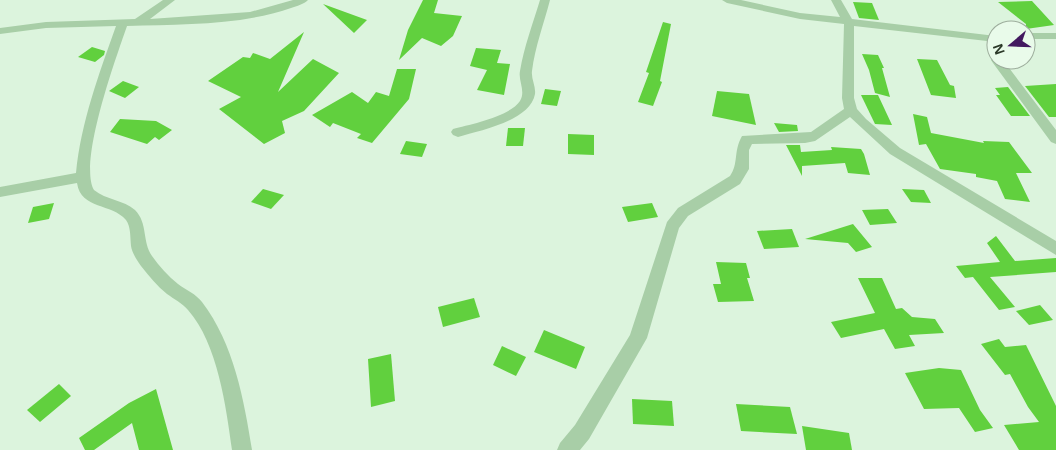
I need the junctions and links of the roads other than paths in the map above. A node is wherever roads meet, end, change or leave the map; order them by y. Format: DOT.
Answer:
graph roads {
  1 [pos="170,0"];
  2 [pos="303,0"];
  3 [pos="545,0"];
  4 [pos="727,0"];
  5 [pos="836,0"];
  6 [pos="849,22"];
  7 [pos="130,24"];
  8 [pos="0,30"];
  9 [pos="1036,36"];
  10 [pos="1056,36"];
  11 [pos="982,38"];
  12 [pos="986,38"];
  13 [pos="986,44"];
  14 [pos="1005,70"];
  15 [pos="851,110"];
  16 [pos="458,132"];
  17 [pos="1056,139"];
  18 [pos="83,177"];
  19 [pos="0,192"];
  20 [pos="1056,249"];
  21 [pos="242,450"];
  22 [pos="567,450"];
  1 -- 7 [label="street"];
  2 -- 7 [label="street"];
  3 -- 16 [label="street"];
  4 -- 6 [label="street"];
  5 -- 6 [label="street"];
  6 -- 11 [label="street"];
  6 -- 15 [label="street"];
  7 -- 8 [label="street"];
  7 -- 18 [label="street"];
  9 -- 10 [label="street"];
  11 -- 12 [label="street"];
  11 -- 13 [label="street"];
  14 -- 17 [label="street"];
  15 -- 20 [label="street"];
  15 -- 22 [label="street"];
  18 -- 19 [label="street"];
  18 -- 21 [label="street"];
}
